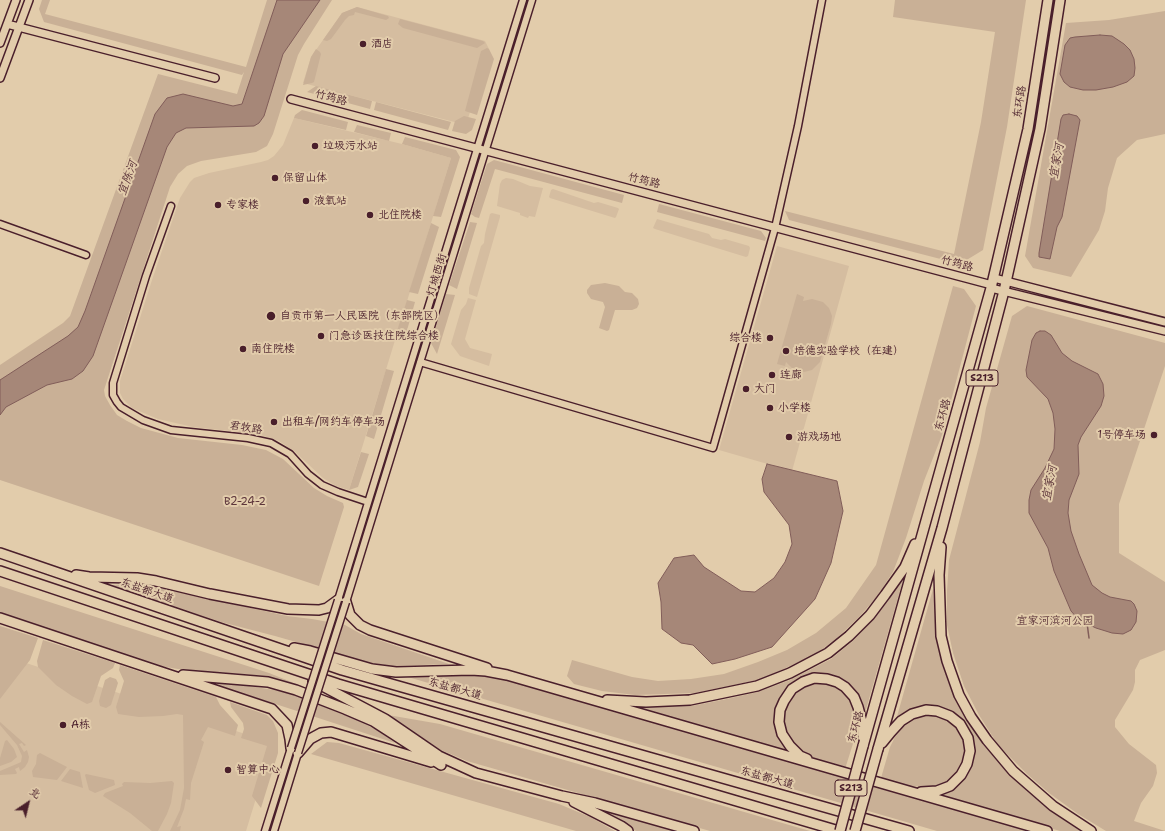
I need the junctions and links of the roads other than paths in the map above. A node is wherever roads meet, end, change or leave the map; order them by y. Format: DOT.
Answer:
graph roads {
  1 [pos="16,0"];
  2 [pos="29,0"];
  3 [pos="523,0"];
  4 [pos="532,0"];
  5 [pos="822,0"];
  6 [pos="1048,0"];
  7 [pos="1060,0"];
  8 [pos="7,24"];
  9 [pos="19,28"];
  10 [pos="0,43"];
  11 [pos="0,78"];
  12 [pos="215,78"];
  13 [pos="291,99"];
  14 [pos="477,147"];
  15 [pos="486,150"];
  16 [pos="171,206"];
  17 [pos="0,224"];
  18 [pos="775,228"];
  19 [pos="86,255"];
  20 [pos="1006,282"];
  21 [pos="992,284"];
  22 [pos="1004,291"];
  23 [pos="1165,322"];
  24 [pos="1165,331"];
  25 [pos="420,362"];
  26 [pos="368,502"];
  27 [pos="926,523"];
  28 [pos="942,528"];
  29 [pos="0,553"];
  30 [pos="51,570"];
  31 [pos="0,571"];
  32 [pos="342,601"];
  33 [pos="0,618"];
  34 [pos="267,644"];
  35 [pos="287,667"];
  36 [pos="166,673"];
  37 [pos="884,674"];
  38 [pos="507,675"];
  39 [pos="899,679"];
  40 [pos="590,698"];
  41 [pos="863,746"];
  42 [pos="878,749"];
  43 [pos="294,750"];
  44 [pos="441,765"];
  45 [pos="817,765"];
  46 [pos="476,773"];
  47 [pos="907,790"];
  48 [pos="562,796"];
  49 [pos="265,831"];
  50 [pos="274,831"];
  51 [pos="628,831"];
  52 [pos="694,831"];
  53 [pos="839,831"];
  54 [pos="855,831"];
  55 [pos="909,831"];
  56 [pos="1047,831"];
  57 [pos="1091,831"];
  1 -- 8 [label="main road"];
  2 -- 9 [label="main road"];
  3 -- 14 [label="street, 灯城西街"];
  4 -- 15 [label="street, 灯城西街"];
  5 -- 18 [label="street"];
  6 -- 21 [label="highway, 东环路 / S213"];
  7 -- 20 [label="highway, S213"];
  8 -- 9 [label="main road"];
  8 -- 10 [label="main road"];
  9 -- 11 [label="main road"];
  9 -- 12 [label="main road"];
  13 -- 14 [label="main road, 竹筠路"];
  14 -- 15 [label="main road, 竹筠路"];
  14 -- 26 [label="street, 灯城西街"];
  15 -- 18 [label="main road, 竹筠路"];
  15 -- 25 [label="street, 灯城西街"];
  16 -- 26 [label="street, 君牧路"];
  17 -- 19 [label="street"];
  18 -- 21 [label="main road, 竹筠路"];
  18 -- 25 [label="street"];
  20 -- 21 [label="main road, 竹筠路"];
  20 -- 22 [label="highway, S213"];
  20 -- 23 [label="main road, 竹筠路"];
  21 -- 22 [label="main road, 竹筠路"];
  21 -- 27 [label="highway, 东环路 / S213"];
  22 -- 24 [label="main road, 竹筠路"];
  22 -- 28 [label="highway, S213"];
  25 -- 32 [label="street, 灯城西街"];
  26 -- 32 [label="street, 灯城西街"];
  27 -- 37 [label="highway, 东环路 / S213"];
  27 -- 40 [label="highway"];
  28 -- 39 [label="highway, S213"];
  28 -- 57 [label="highway"];
  29 -- 30 [label="highway, 东盐都大道"];
  30 -- 32 [label="highway"];
  30 -- 34 [label="highway, 东盐都大道"];
  31 -- 35 [label="highway"];
  32 -- 38 [label="highway"];
  32 -- 43 [label="street, bridge"];
  33 -- 36 [label="highway"];
  34 -- 38 [label="highway"];
  34 -- 55 [label="highway, 东盐都大道"];
  35 -- 46 [label="highway"];
  35 -- 53 [label="highway"];
  36 -- 43 [label="highway"];
  36 -- 44 [label="highway"];
  37 -- 39 [label="highway"];
  37 -- 41 [label="highway, 东环路 / S213"];
  38 -- 40 [label="highway"];
  39 -- 42 [label="highway, S213"];
  40 -- 45 [label="highway"];
  41 -- 45 [label="highway"];
  41 -- 53 [label="highway, 东环路 / S213, bridge"];
  42 -- 47 [label="highway"];
  42 -- 54 [label="highway, S213, bridge"];
  43 -- 44 [label="highway"];
  43 -- 49 [label="street"];
  43 -- 50 [label="street"];
  44 -- 46 [label="highway"];
  45 -- 47 [label="highway"];
  46 -- 48 [label="highway"];
  47 -- 56 [label="highway"];
  48 -- 51 [label="highway"];
  48 -- 52 [label="highway"];
}
